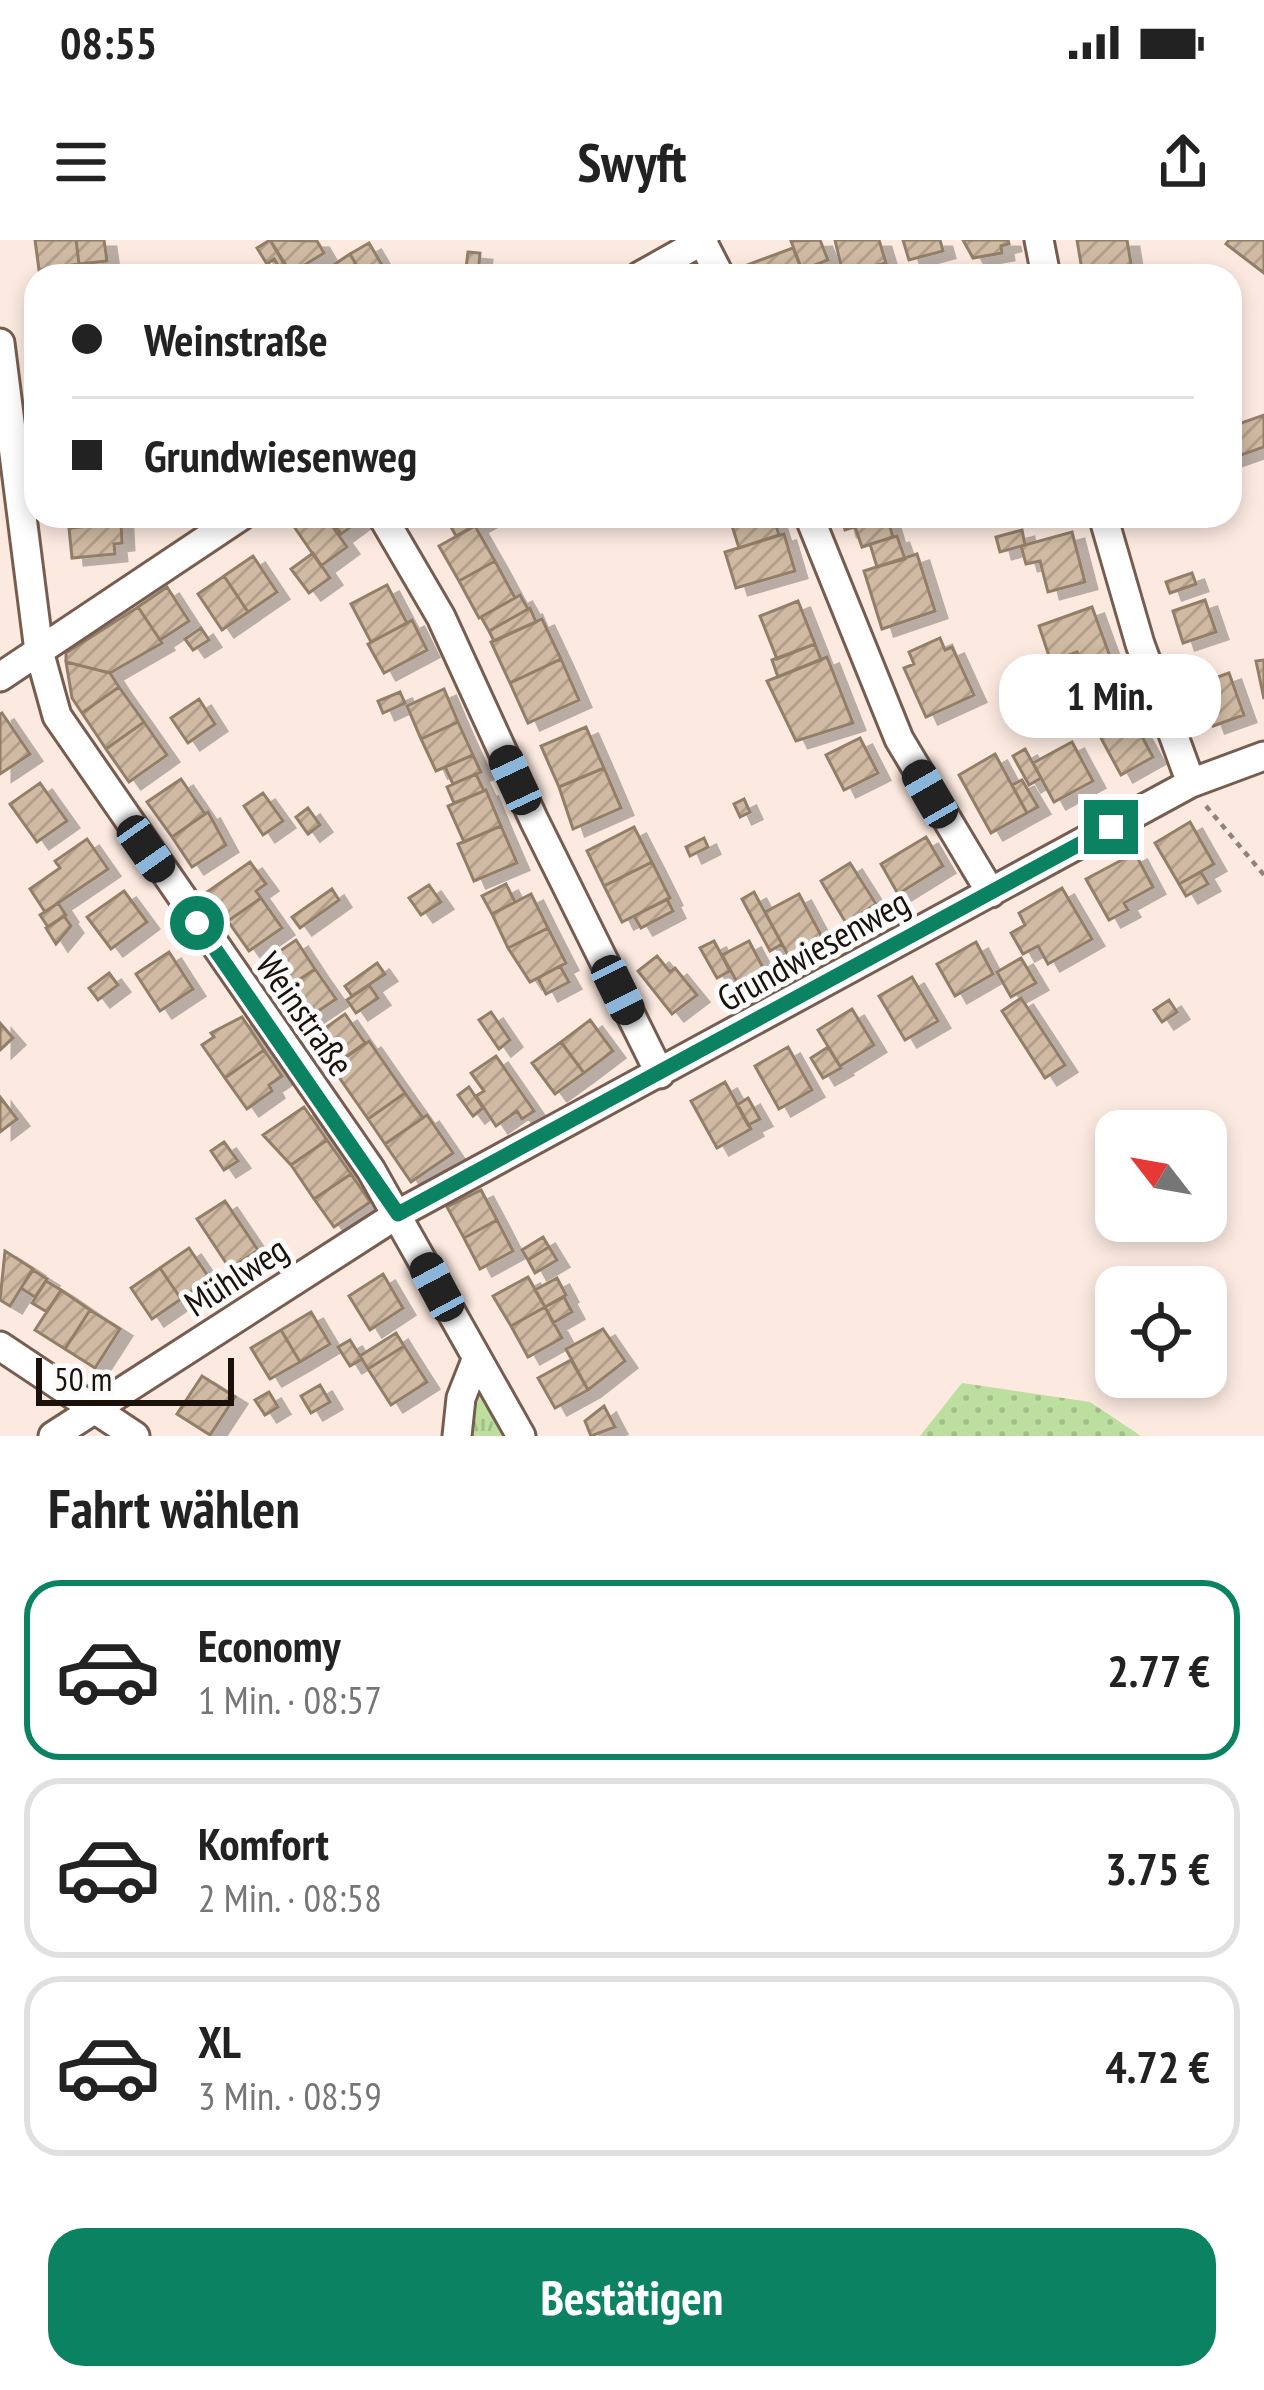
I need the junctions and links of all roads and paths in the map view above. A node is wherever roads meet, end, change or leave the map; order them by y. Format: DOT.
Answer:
graph roads {
  1 [pos="703,241"];
  2 [pos="662,264"];
  3 [pos="0,343"];
  4 [pos="224,528"];
  5 [pos="389,528"];
  6 [pos="814,528"];
  7 [pos="1106,528"];
  8 [pos="39,651"];
  9 [pos="4,668"];
  10 [pos="1264,756"];
  11 [pos="1191,783"];
  12 [pos="1264,874"];
  13 [pos="991,893"];
  14 [pos="660,1075"];
  15 [pos="398,1214"];
  16 [pos="0,1346"];
  17 [pos="476,1360"];
  18 [pos="96,1410"];
  19 [pos="52,1436"];
  20 [pos="135,1436"];
  21 [pos="457,1436"];
  22 [pos="521,1436"];
  1 -- 2 [label="street"];
  3 -- 8 [label="street, Weinstraße"];
  4 -- 8 [label="street"];
  5 -- 14 [label="street"];
  6 -- 13 [label="street"];
  7 -- 11 [label="street"];
  8 -- 9 [label="street"];
  8 -- 15 [label="street, Weinstraße"];
  10 -- 11 [label="street, Grundwiesenweg"];
  11 -- 12 [label="path"];
  11 -- 13 [label="street, Grundwiesenweg"];
  13 -- 14 [label="street, Grundwiesenweg"];
  14 -- 15 [label="street, Grundwiesenweg"];
  15 -- 17 [label="street, Weinstraße"];
  15 -- 18 [label="street, Mühlweg"];
  16 -- 18 [label="street"];
  17 -- 21 [label="street"];
  17 -- 22 [label="street, Weinstraße"];
  18 -- 19 [label="street, Mühlweg"];
  18 -- 20 [label="street"];
}
